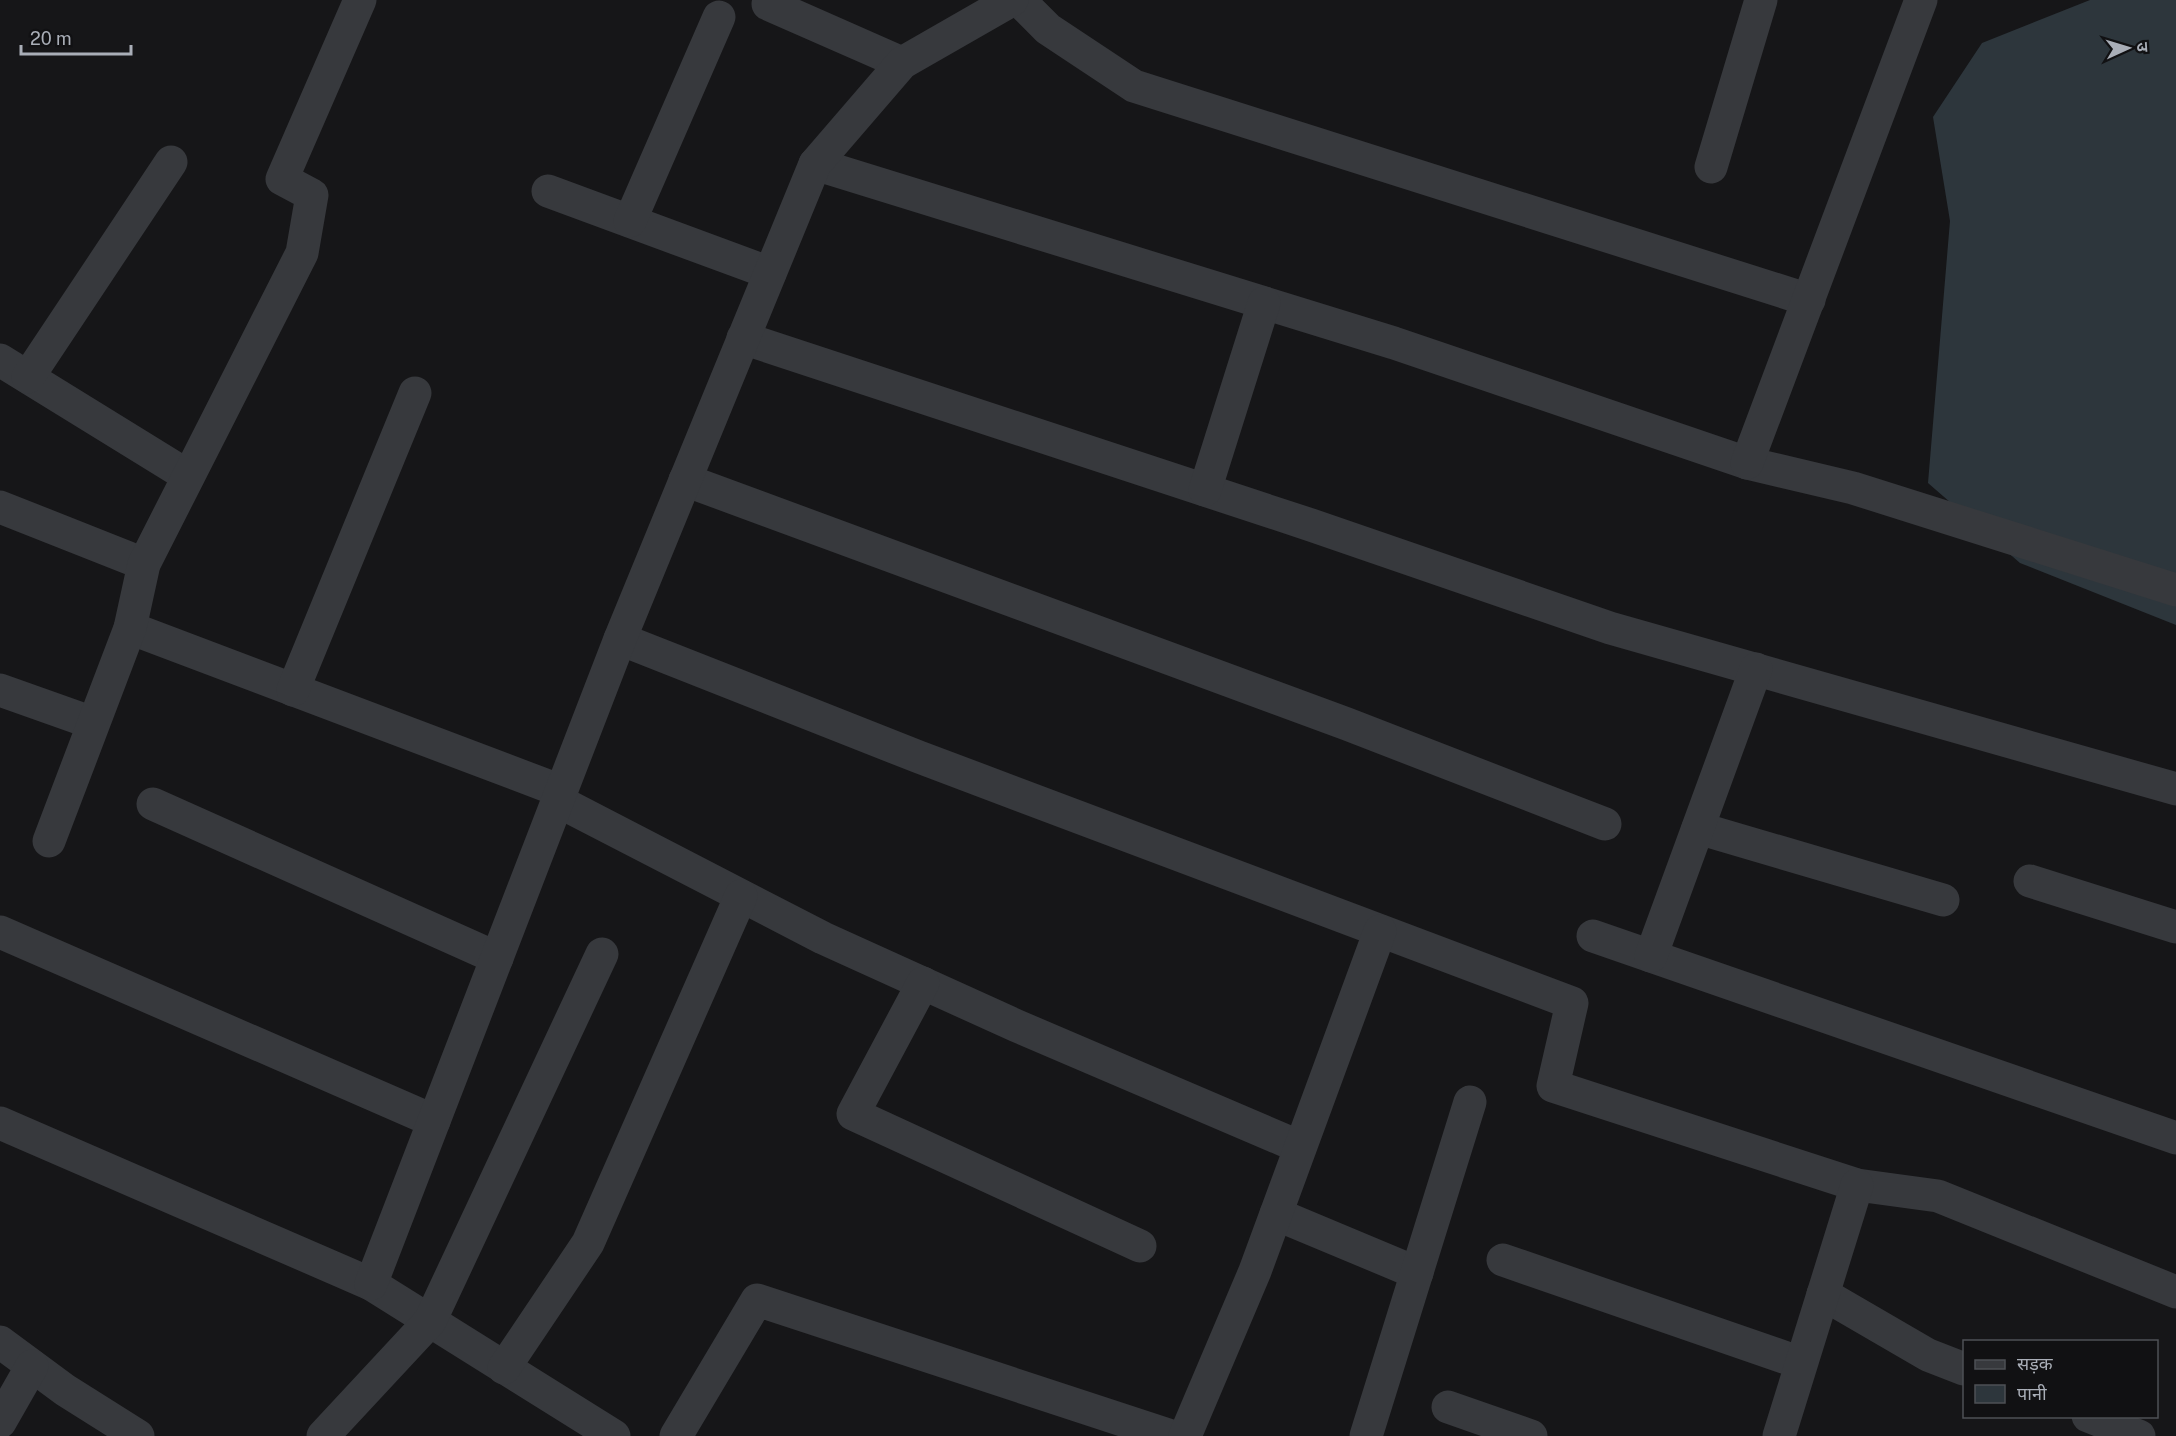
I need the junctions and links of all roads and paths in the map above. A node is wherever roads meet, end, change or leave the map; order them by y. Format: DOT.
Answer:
graph roads {
  1 [pos="360,0"];
  2 [pos="1019,0"];
  3 [pos="1761,0"];
  4 [pos="1921,0"];
  5 [pos="768,4"];
  6 [pos="989,5"];
  7 [pos="719,18"];
  8 [pos="902,63"];
  9 [pos="171,162"];
  10 [pos="815,164"];
  11 [pos="1711,167"];
  12 [pos="549,191"];
  13 [pos="630,221"];
  14 [pos="770,273"];
  15 [pos="1809,300"];
  16 [pos="1264,303"];
  17 [pos="743,338"];
  18 [pos="0,360"];
  19 [pos="28,377"];
  20 [pos="416,393"];
  21 [pos="1747,463"];
  22 [pos="188,476"];
  23 [pos="685,480"];
  24 [pos="1205,490"];
  25 [pos="0,507"];
  26 [pos="144,564"];
  27 [pos="2176,590"];
  28 [pos="130,628"];
  29 [pos="620,639"];
  30 [pos="1756,669"];
  31 [pos="0,690"];
  32 [pos="293,690"];
  33 [pos="93,723"];
  34 [pos="2176,789"];
  35 [pos="560,796"];
  36 [pos="153,804"];
  37 [pos="1605,824"];
  38 [pos="1698,828"];
  39 [pos="49,841"];
  40 [pos="2030,881"];
  41 [pos="741,896"];
  42 [pos="1943,900"];
  43 [pos="2176,927"];
  44 [pos="1380,931"];
  45 [pos="0,932"];
  46 [pos="1593,936"];
  47 [pos="602,954"];
  48 [pos="1651,956"];
  49 [pos="497,958"];
  50 [pos="923,983"];
  51 [pos="1470,1102"];
  52 [pos="434,1121"];
  53 [pos="0,1123"];
  54 [pos="2176,1137"];
  55 [pos="1300,1147"];
  56 [pos="1857,1185"];
  57 [pos="1276,1214"];
  58 [pos="1140,1246"];
  59 [pos="1503,1260"];
  60 [pos="1417,1273"];
  61 [pos="371,1284"];
  62 [pos="2176,1292"];
  63 [pos="1823,1294"];
  64 [pos="430,1321"];
  65 [pos="0,1342"];
  66 [pos="1802,1363"];
  67 [pos="32,1366"];
  68 [pos="504,1368"];
  69 [pos="1963,1368"];
  70 [pos="1448,1407"];
  71 [pos="2093,1418"];
  72 [pos="0,1422"];
  73 [pos="138,1436"];
  74 [pos="323,1436"];
  75 [pos="614,1436"];
  76 [pos="675,1436"];
  77 [pos="1171,1436"];
  78 [pos="1185,1436"];
  79 [pos="1366,1436"];
  80 [pos="1531,1436"];
  81 [pos="1779,1436"];
  82 [pos="2139,1436"];
  1 -- 22 [label="street"];
  2 -- 15 [label="street"];
  3 -- 11 [label="street"];
  4 -- 15 [label="street"];
  5 -- 8 [label="street"];
  6 -- 8 [label="street"];
  7 -- 13 [label="street"];
  8 -- 10 [label="street"];
  9 -- 19 [label="street"];
  10 -- 14 [label="street"];
  10 -- 16 [label="street"];
  12 -- 13 [label="street"];
  13 -- 14 [label="street"];
  14 -- 17 [label="street"];
  15 -- 21 [label="street"];
  16 -- 21 [label="street"];
  16 -- 24 [label="street"];
  17 -- 23 [label="street"];
  17 -- 24 [label="street"];
  18 -- 19 [label="street"];
  19 -- 22 [label="street"];
  20 -- 32 [label="street"];
  21 -- 27 [label="street"];
  22 -- 26 [label="street"];
  23 -- 29 [label="street"];
  23 -- 37 [label="street"];
  24 -- 30 [label="street"];
  25 -- 26 [label="street"];
  26 -- 28 [label="street"];
  28 -- 32 [label="street"];
  28 -- 33 [label="street"];
  29 -- 35 [label="street"];
  29 -- 44 [label="street"];
  30 -- 34 [label="street"];
  30 -- 38 [label="street"];
  31 -- 33 [label="street"];
  32 -- 35 [label="street"];
  33 -- 39 [label="street"];
  35 -- 41 [label="street"];
  35 -- 49 [label="street"];
  36 -- 49 [label="street"];
  38 -- 42 [label="street"];
  38 -- 48 [label="street"];
  40 -- 43 [label="street"];
  41 -- 50 [label="street"];
  41 -- 68 [label="street"];
  44 -- 55 [label="street"];
  44 -- 56 [label="street"];
  45 -- 52 [label="street"];
  46 -- 48 [label="street"];
  47 -- 64 [label="street"];
  48 -- 54 [label="street"];
  49 -- 52 [label="street"];
  50 -- 55 [label="street"];
  50 -- 58 [label="street"];
  51 -- 60 [label="street"];
  52 -- 61 [label="street"];
  53 -- 61 [label="street"];
  55 -- 57 [label="street"];
  56 -- 62 [label="street"];
  56 -- 63 [label="street"];
  57 -- 60 [label="street"];
  57 -- 78 [label="street"];
  59 -- 66 [label="street"];
  60 -- 79 [label="street"];
  61 -- 64 [label="street"];
  63 -- 66 [label="street"];
  63 -- 69 [label="street"];
  64 -- 68 [label="street"];
  64 -- 74 [label="street"];
  65 -- 67 [label="street"];
  66 -- 81 [label="street"];
  67 -- 72 [label="street"];
  67 -- 73 [label="street"];
  68 -- 75 [label="street"];
  70 -- 80 [label="street"];
  71 -- 82 [label="street"];
  76 -- 77 [label="street"];
}
